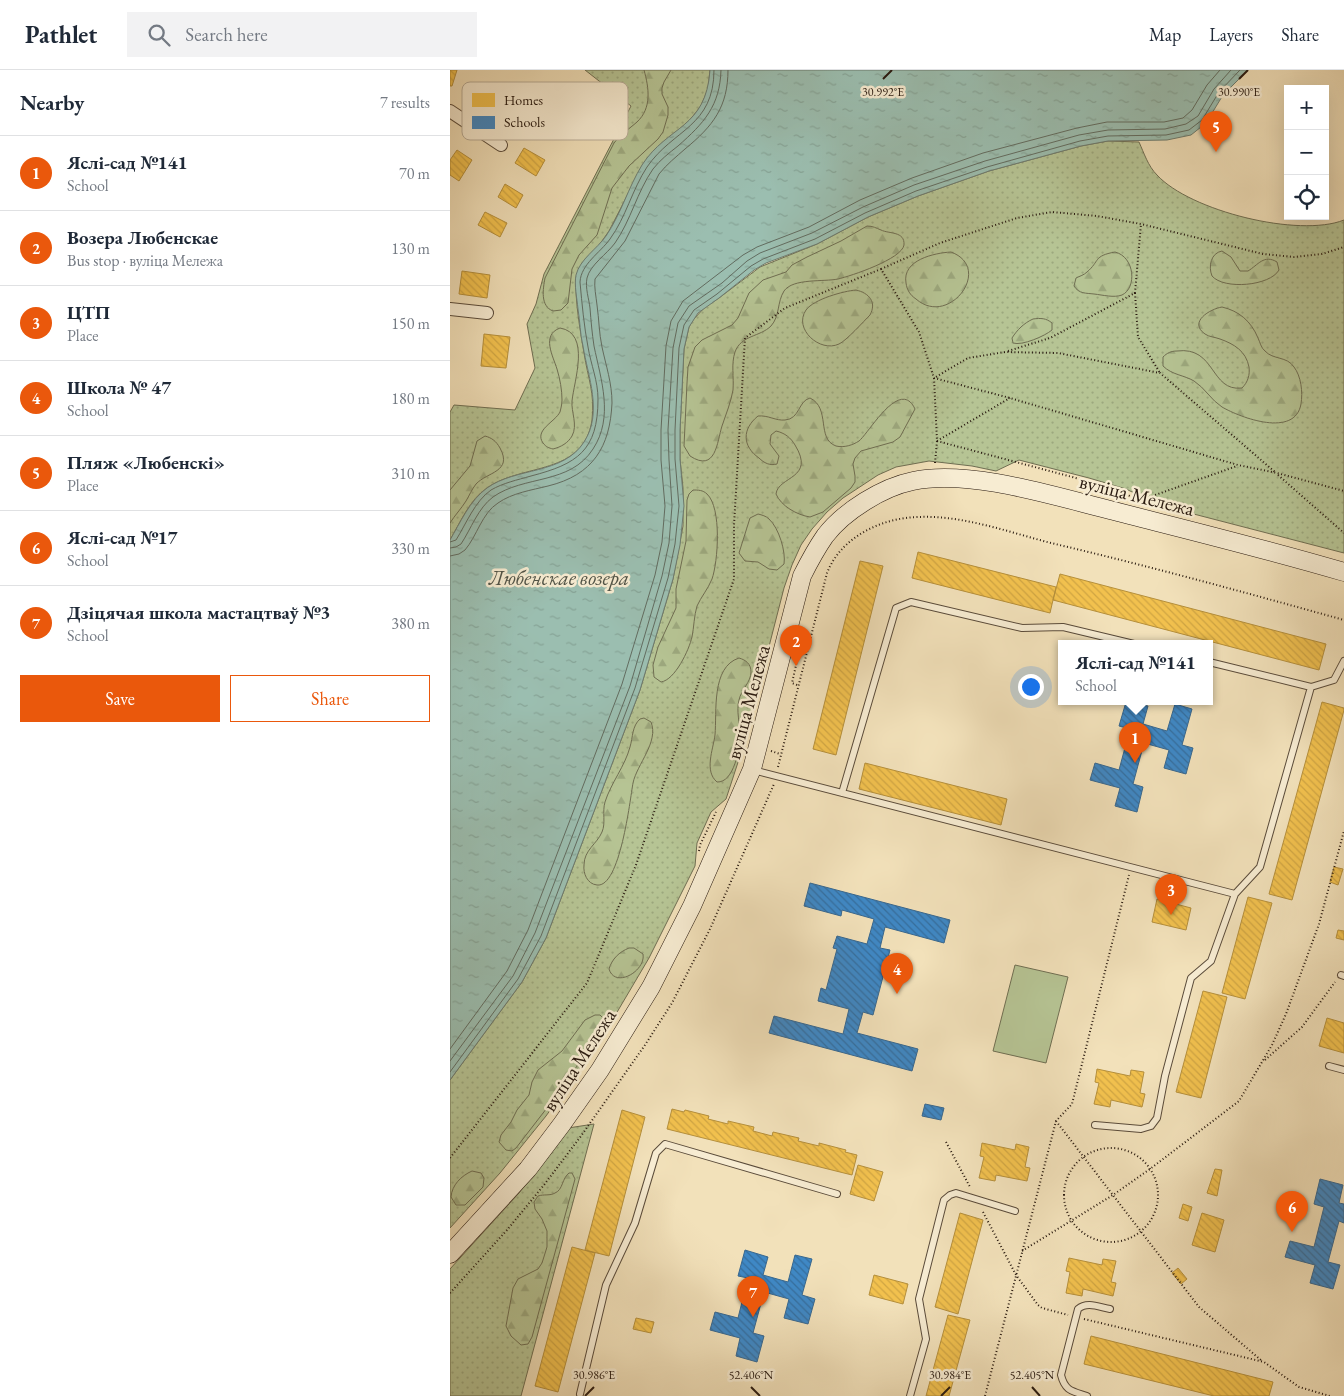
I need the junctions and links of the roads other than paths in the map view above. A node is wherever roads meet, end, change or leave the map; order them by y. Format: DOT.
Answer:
graph roads {
  1 [pos="450,111"];
  2 [pos="462,119"];
  3 [pos="494,140"];
  4 [pos="501,145"];
  5 [pos="450,309"];
  6 [pos="487,313"];
  7 [pos="1344,572"];
  8 [pos="1117,640"];
  9 [pos="1344,661"];
  10 [pos="1213,663"];
  11 [pos="1311,687"];
  12 [pos="752,769"];
  13 [pos="842,793"];
  14 [pos="1235,894"];
  15 [pos="1329,1066"];
  16 [pos="1344,1070"];
  17 [pos="1095,1126"];
  18 [pos="837,1194"];
  19 [pos="1015,1211"];
  20 [pos="450,1254"];
  21 [pos="1110,1309"];
  22 [pos="581,1395"];
  23 [pos="910,1396"];
  24 [pos="1087,1396"];
  1 -- 2 [label="street"];
  3 -- 4 [label="street"];
  5 -- 6 [label="street"];
  7 -- 12 [label="main road, вуліца Мележа"];
  8 -- 13 [label="lane"];
  9 -- 11 [label="lane"];
  10 -- 11 [label="lane"];
  11 -- 14 [label="lane"];
  12 -- 13 [label="lane"];
  12 -- 20 [label="main road, вуліца Мележа"];
  13 -- 14 [label="lane"];
  14 -- 17 [label="lane"];
  15 -- 16 [label="lane"];
  18 -- 22 [label="lane"];
  19 -- 23 [label="lane"];
  21 -- 24 [label="lane"];
}
